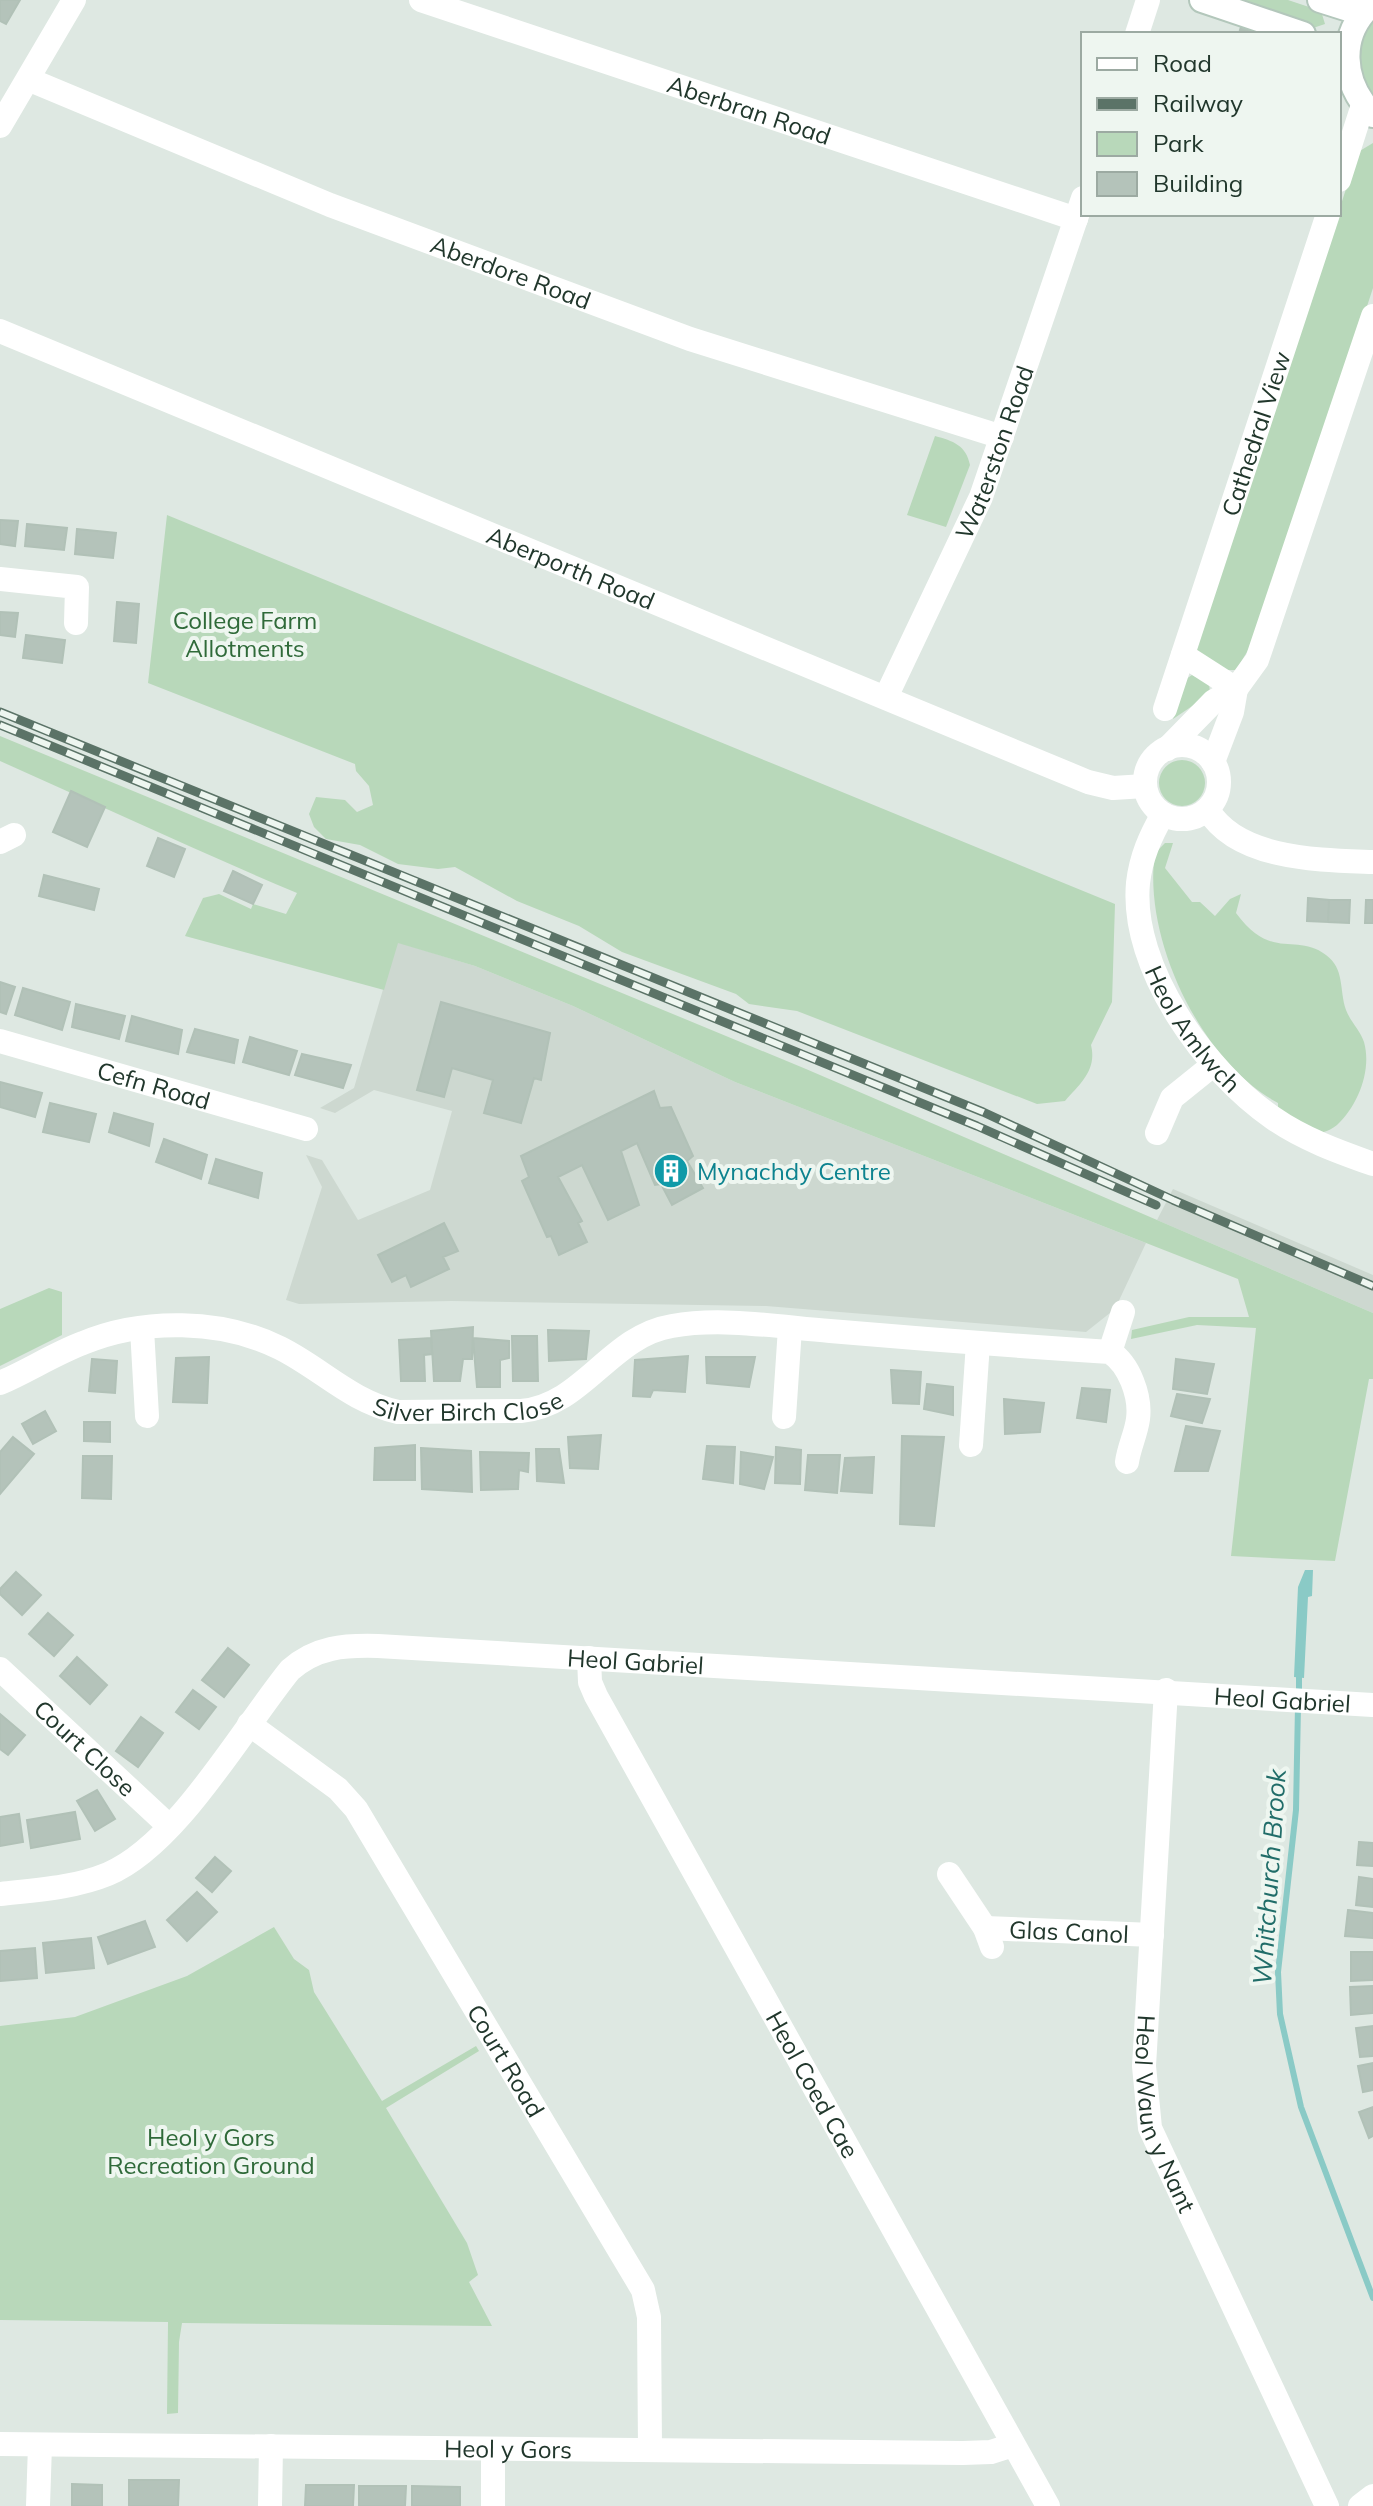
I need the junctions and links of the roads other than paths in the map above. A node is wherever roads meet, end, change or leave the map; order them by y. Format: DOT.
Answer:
graph roads {
  1 [pos="74,0"];
  2 [pos="421,0"];
  3 [pos="1148,0"];
  4 [pos="1202,0"];
  5 [pos="1320,0"];
  6 [pos="1367,8"];
  7 [pos="1138,32"];
  8 [pos="1297,32"];
  9 [pos="1343,48"];
  10 [pos="30,80"];
  11 [pos="1368,110"];
  12 [pos="0,126"];
  13 [pos="1341,175"];
  14 [pos="1080,208"];
  15 [pos="1327,216"];
  16 [pos="1373,316"];
  17 [pos="0,331"];
  18 [pos="1002,437"];
  19 [pos="0,579"];
  20 [pos="76,623"];
  21 [pos="1183,655"];
  22 [pos="1236,689"];
  23 [pos="886,697"];
  24 [pos="1165,709"];
  25 [pos="1167,749"];
  26 [pos="1213,762"];
  27 [pos="1145,786"];
  28 [pos="1208,810"];
  29 [pos="1163,814"];
  30 [pos="1373,862"];
  31 [pos="0,1041"];
  32 [pos="1213,1065"];
  33 [pos="306,1129"];
  34 [pos="1157,1133"];
  35 [pos="1373,1164"];
  36 [pos="1123,1312"];
  37 [pos="790,1328"];
  38 [pos="142,1329"];
  39 [pos="978,1343"];
  40 [pos="1110,1352"];
  41 [pos="0,1383"];
  42 [pos="147,1416"];
  43 [pos="784,1417"];
  44 [pos="971,1445"];
  45 [pos="1127,1462"];
  46 [pos="589,1658"];
  47 [pos="0,1669"];
  48 [pos="1166,1690"];
  49 [pos="1373,1705"];
  50 [pos="249,1724"];
  51 [pos="169,1826"];
  52 [pos="949,1874"];
  53 [pos="0,1894"];
  54 [pos="1152,1935"];
  55 [pos="0,2444"];
  56 [pos="40,2445"];
  57 [pos="1013,2445"];
  58 [pos="271,2446"];
  59 [pos="493,2449"];
  60 [pos="650,2449"];
  61 [pos="1373,2496"];
  62 [pos="38,2506"];
  63 [pos="270,2506"];
  64 [pos="493,2506"];
  65 [pos="1048,2506"];
  66 [pos="1327,2506"];
  67 [pos="1360,2506"];
  1 -- 10 [label="street"];
  2 -- 14 [label="street, Aberbran Road"];
  3 -- 7 [label="street"];
  4 -- 8 [label="street"];
  5 -- 6 [label="street"];
  6 -- 9 [label="street"];
  9 -- 11 [label="street"];
  10 -- 12 [label="street"];
  10 -- 18 [label="street, Aberdore Road"];
  11 -- 13 [label="street"];
  14 -- 18 [label="street, Waterston Road"];
  15 -- 21 [label="street, Cathedral View"];
  16 -- 22 [label="street"];
  17 -- 23 [label="street, Aberporth Road"];
  18 -- 23 [label="street, Waterston Road"];
  19 -- 20 [label="street"];
  21 -- 22 [label="street"];
  21 -- 24 [label="street, Cathedral View"];
  22 -- 25 [label="street"];
  22 -- 26 [label="street"];
  23 -- 27 [label="street, Aberporth Road"];
  25 -- 26 [label="street"];
  25 -- 27 [label="street"];
  26 -- 28 [label="street"];
  27 -- 29 [label="street"];
  28 -- 29 [label="street"];
  28 -- 30 [label="street"];
  29 -- 32 [label="street, Heol Amlwch"];
  31 -- 33 [label="street, Cefn Road"];
  32 -- 34 [label="street"];
  32 -- 35 [label="street, Heol Amlwch"];
  36 -- 40 [label="street"];
  37 -- 38 [label="street, Silver Birch Close"];
  37 -- 39 [label="street, Silver Birch Close"];
  37 -- 43 [label="street"];
  38 -- 41 [label="street, Silver Birch Close"];
  38 -- 42 [label="street"];
  39 -- 40 [label="street, Silver Birch Close"];
  39 -- 44 [label="street"];
  40 -- 45 [label="street"];
  46 -- 48 [label="street, Heol Gabriel"];
  46 -- 50 [label="street, Heol Gabriel"];
  46 -- 57 [label="street, Heol Coed Cae"];
  47 -- 51 [label="street, Court Close"];
  48 -- 49 [label="street, Heol Gabriel"];
  48 -- 54 [label="street, Heol Waun y Nant"];
  50 -- 51 [label="street, Heol Gabriel"];
  50 -- 60 [label="street, Court Road"];
  51 -- 53 [label="street, Heol Gabriel"];
  52 -- 54 [label="street, Glas Canol"];
  54 -- 66 [label="street, Heol Waun y Nant"];
  55 -- 56 [label="street, Heol y Gors"];
  56 -- 58 [label="street, Heol y Gors"];
  56 -- 62 [label="street"];
  57 -- 60 [label="street, Heol y Gors"];
  57 -- 65 [label="street, Heol Coed Cae"];
  58 -- 59 [label="street, Heol y Gors"];
  58 -- 63 [label="street"];
  59 -- 60 [label="street, Heol y Gors"];
  59 -- 64 [label="street"];
  61 -- 67 [label="street"];
}
